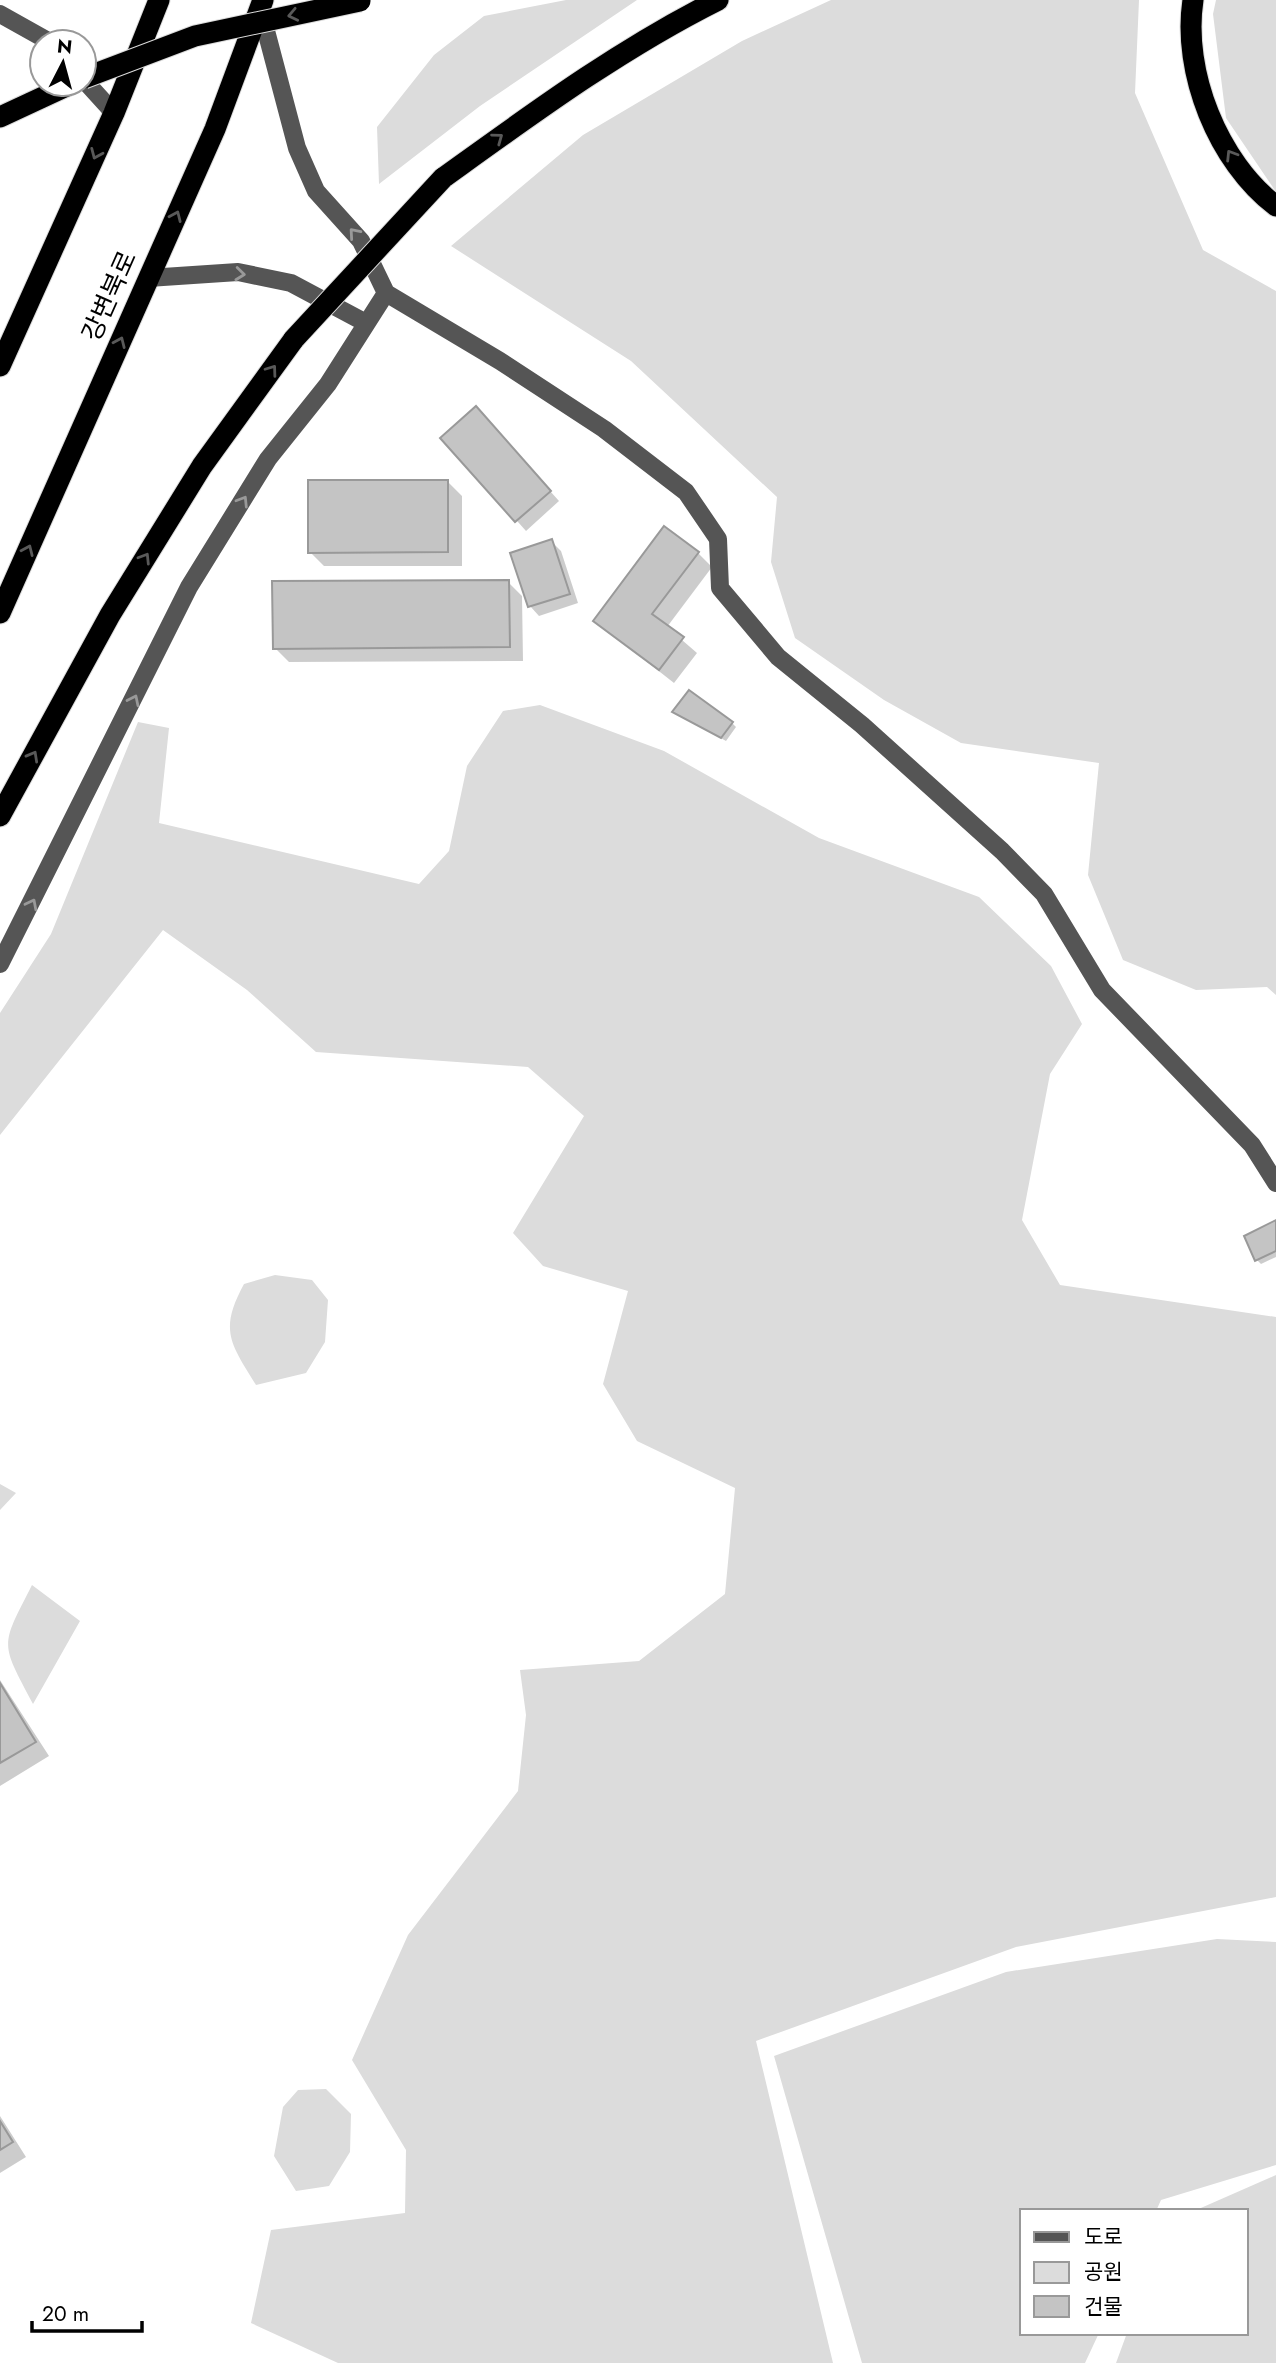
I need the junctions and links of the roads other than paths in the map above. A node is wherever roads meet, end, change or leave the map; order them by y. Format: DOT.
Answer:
graph roads {
  1 [pos="159,0"];
  2 [pos="718,0"];
  3 [pos="1193,0"];
  4 [pos="363,1"];
  5 [pos="261,4"];
  6 [pos="0,14"];
  7 [pos="28,30"];
  8 [pos="98,74"];
  9 [pos="98,95"];
  10 [pos="40,98"];
  11 [pos="114,113"];
  12 [pos="4,114"];
  13 [pos="1276,206"];
  14 [pos="148,278"];
  15 [pos="386,293"];
  16 [pos="366,323"];
  17 [pos="0,366"];
  18 [pos="0,613"];
  19 [pos="0,816"];
  20 [pos="0,964"];
  21 [pos="1276,1182"];
  1 -- 11 [label="highway"];
  19 -- 2 [label="highway, one-way, bridge"];
  13 -- 3 [label="highway, one-way"];
  4 -- 8 [label="highway, one-way, bridge"];
  14 -- 5 [label="highway, 강변북로, one-way"];
  15 -- 5 [label="street, one-way"];
  6 -- 7 [label="street"];
  9 -- 11 [label="street"];
  10 -- 12 [label="highway"];
  11 -- 17 [label="highway, one-way"];
  14 -- 16 [label="street, one-way"];
  18 -- 14 [label="highway, 강변북로, one-way"];
  15 -- 16 [label="street"];
  15 -- 21 [label="street"];
  20 -- 16 [label="street, one-way"];
}
